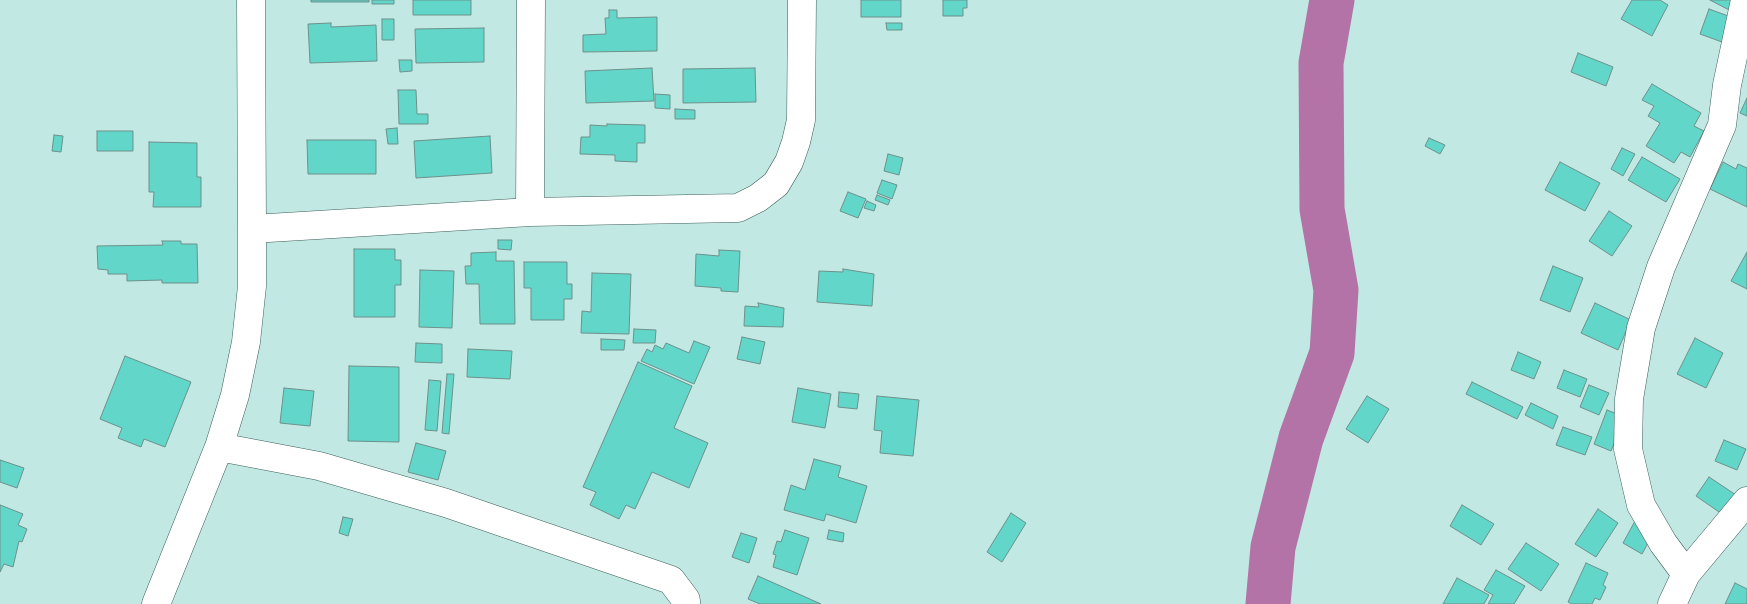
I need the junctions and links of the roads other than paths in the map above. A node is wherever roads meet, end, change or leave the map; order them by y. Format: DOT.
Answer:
graph roads {
  1 [pos="251,0"];
  2 [pos="531,0"];
  3 [pos="802,0"];
  4 [pos="1745,0"];
  5 [pos="530,212"];
  6 [pos="252,229"];
  7 [pos="218,447"];
  8 [pos="1747,501"];
  9 [pos="1686,574"];
  10 [pos="156,604"];
  11 [pos="686,604"];
  12 [pos="1672,604"];
  1 -- 6 [label="street"];
  2 -- 5 [label="street"];
  3 -- 5 [label="street"];
  4 -- 9 [label="street"];
  5 -- 6 [label="street"];
  6 -- 7 [label="street"];
  7 -- 10 [label="street"];
  7 -- 11 [label="street"];
  8 -- 9 [label="street"];
  9 -- 12 [label="street"];
}
